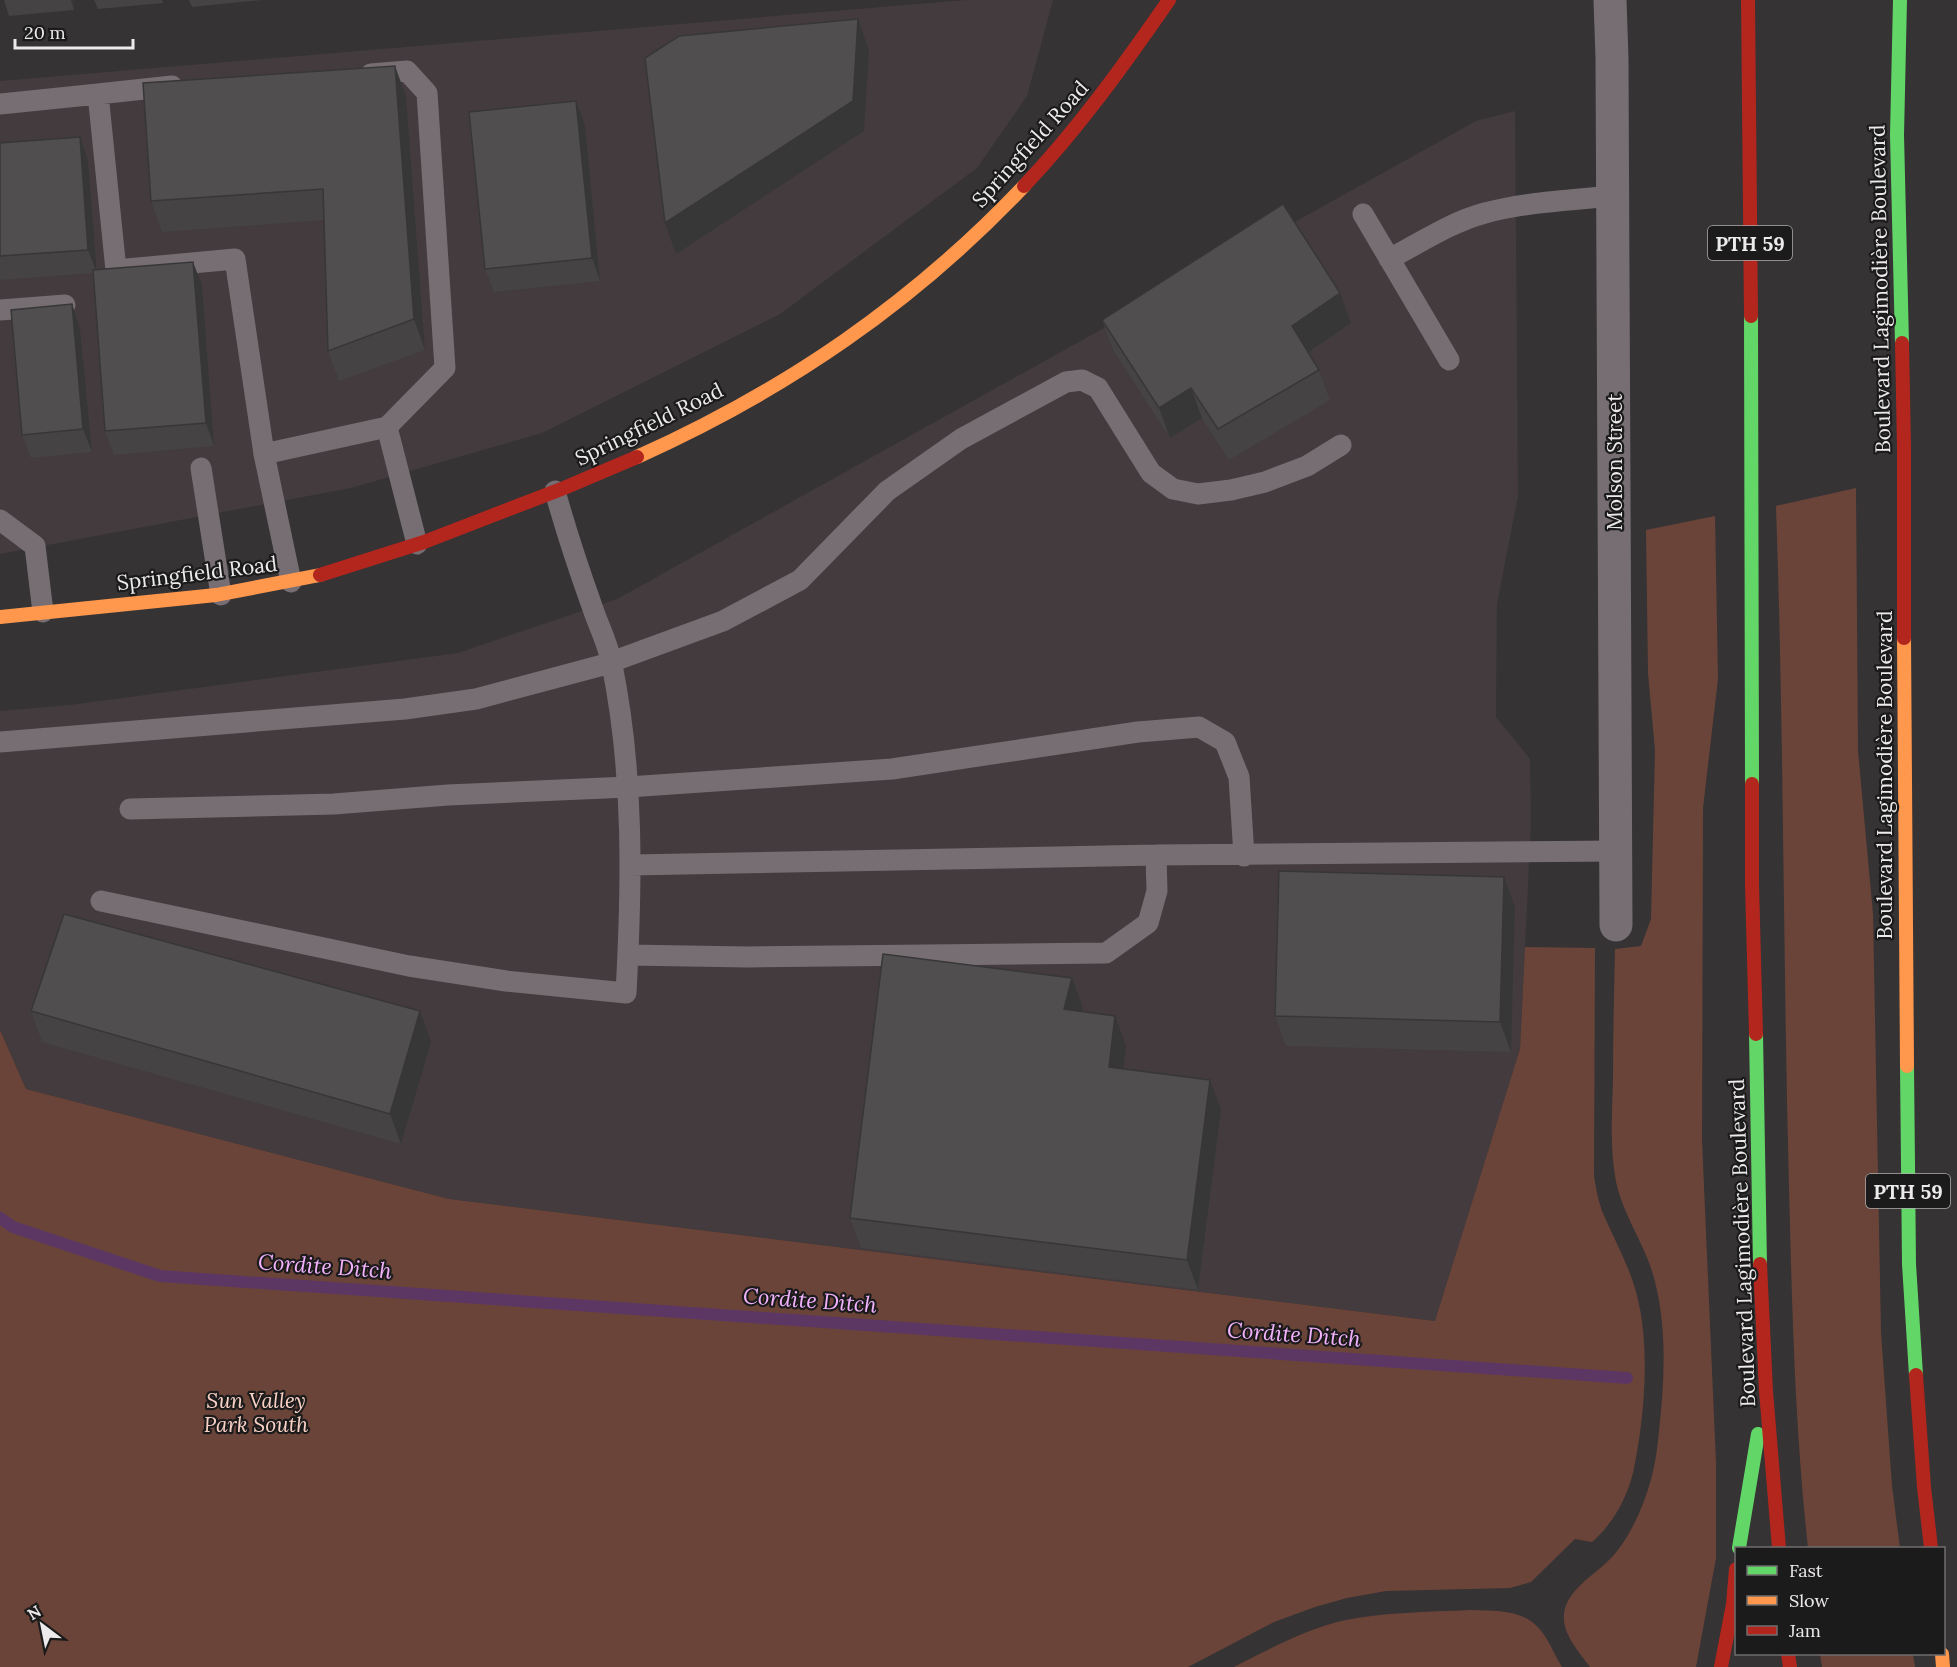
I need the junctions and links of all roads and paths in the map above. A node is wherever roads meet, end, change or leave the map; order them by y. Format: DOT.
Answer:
graph roads {
  1 [pos="1169,0"];
  2 [pos="1610,0"];
  3 [pos="1748,0"];
  4 [pos="1900,0"];
  5 [pos="349,75"];
  6 [pos="189,84"];
  7 [pos="98,94"];
  8 [pos="0,104"];
  9 [pos="1613,196"];
  10 [pos="1363,214"];
  11 [pos="1389,259"];
  12 [pos="65,305"];
  13 [pos="0,310"];
  14 [pos="1449,360"];
  15 [pos="387,427"];
  16 [pos="1341,445"];
  17 [pos="264,454"];
  18 [pos="201,468"];
  19 [pos="555,491"];
  20 [pos="0,520"];
  21 [pos="417,544"];
  22 [pos="291,582"];
  23 [pos="221,595"];
  24 [pos="43,612"];
  25 [pos="0,617"];
  26 [pos="612,662"];
  27 [pos="0,742"];
  28 [pos="628,787"];
  29 [pos="130,809"];
  30 [pos="1616,851"];
  31 [pos="1156,855"];
  32 [pos="1244,856"];
  33 [pos="631,865"];
  34 [pos="101,901"];
  35 [pos="1616,925"];
  36 [pos="628,955"];
  37 [pos="1766,1391"];
  38 [pos="1739,1547"];
  39 [pos="1779,1547"];
  40 [pos="1931,1547"];
  41 [pos="1735,1586"];
  42 [pos="1720,1667"];
  1 -- 19 [label="main road, Springfield Road"];
  2 -- 9 [label="street, Molson Street"];
  3 -- 37 [label="main road, Boulevard Lagimodière Boulevard / PTH 59"];
  4 -- 40 [label="main road, Boulevard Lagimodière Boulevard / PTH 59"];
  5 -- 15 [label="lane"];
  6 -- 7 [label="lane"];
  7 -- 8 [label="lane"];
  7 -- 17 [label="lane"];
  9 -- 11 [label="lane"];
  9 -- 30 [label="street, Molson Street"];
  10 -- 11 [label="lane"];
  11 -- 14 [label="lane"];
  12 -- 13 [label="lane"];
  15 -- 17 [label="lane"];
  15 -- 21 [label="lane"];
  16 -- 26 [label="lane"];
  17 -- 22 [label="lane"];
  18 -- 23 [label="lane"];
  19 -- 21 [label="main road, Springfield Road"];
  19 -- 26 [label="lane"];
  20 -- 24 [label="lane"];
  21 -- 22 [label="main road, Springfield Road"];
  22 -- 23 [label="main road, Springfield Road"];
  23 -- 24 [label="main road, Springfield Road"];
  24 -- 25 [label="main road, Springfield Road"];
  26 -- 27 [label="lane"];
  26 -- 28 [label="lane"];
  28 -- 29 [label="lane"];
  28 -- 32 [label="lane"];
  28 -- 33 [label="lane"];
  30 -- 32 [label="lane"];
  30 -- 35 [label="street, Molson Street"];
  31 -- 32 [label="lane"];
  31 -- 33 [label="lane"];
  31 -- 36 [label="lane"];
  33 -- 36 [label="lane"];
  34 -- 36 [label="lane"];
  37 -- 38 [label="main road"];
  37 -- 39 [label="main road, Boulevard Lagimodière Boulevard / PTH 59"];
  41 -- 42 [label="main road"];
}
